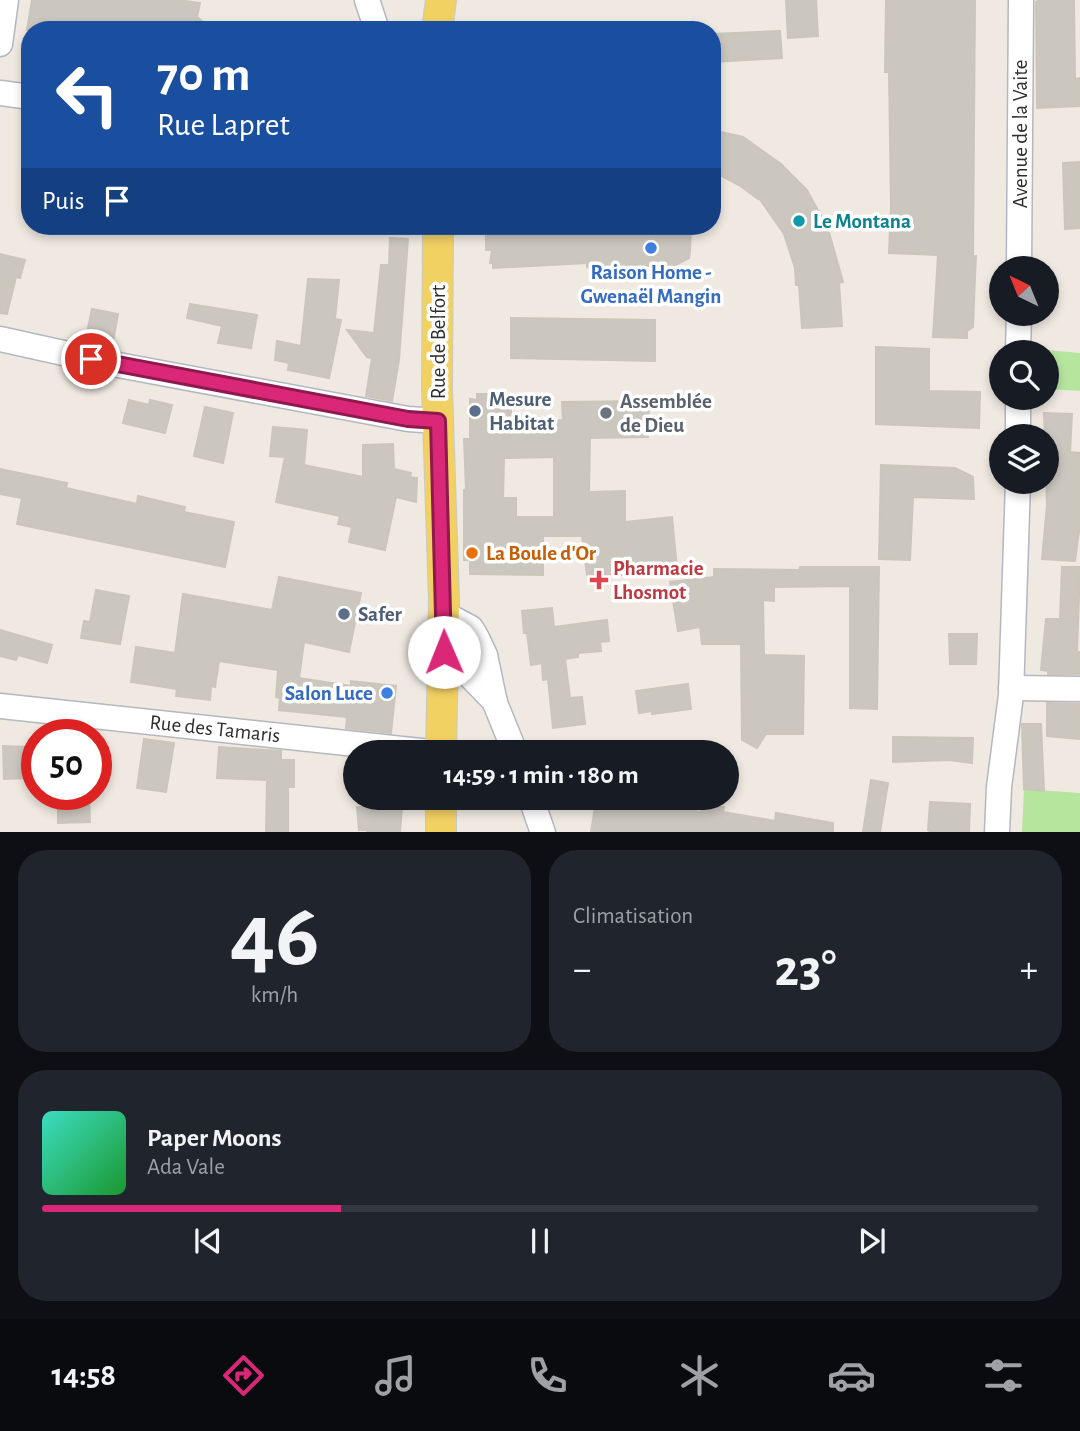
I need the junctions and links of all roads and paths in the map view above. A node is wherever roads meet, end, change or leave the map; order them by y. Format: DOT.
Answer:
graph roads {
  1 [pos="6,0"];
  2 [pos="367,0"];
  3 [pos="441,0"];
  4 [pos="446,0"];
  5 [pos="1021,0"];
  6 [pos="374,21"];
  7 [pos="438,21"];
  8 [pos="447,21"];
  9 [pos="0,44"];
  10 [pos="0,93"];
  11 [pos="21,96"];
  12 [pos="438,235"];
  13 [pos="1019,256"];
  14 [pos="0,339"];
  15 [pos="438,421"];
  16 [pos="1018,494"];
  17 [pos="443,613"];
  18 [pos="443,658"];
  19 [pos="1011,688"];
  20 [pos="1080,688"];
  21 [pos="495,703"];
  22 [pos="0,706"];
  23 [pos="441,740"];
  24 [pos="510,740"];
  25 [pos="343,743"];
  26 [pos="441,810"];
  27 [pos="535,810"];
  28 [pos="441,832"];
  29 [pos="543,832"];
  30 [pos="997,832"];
  1 -- 9 [label="street"];
  2 -- 6 [label="street"];
  3 -- 7 [label="main road"];
  4 -- 8 [label="main road"];
  5 -- 13 [label="street, Avenue de la Vaite"];
  10 -- 11 [label="street"];
  12 -- 15 [label="main road, Rue de Belfort"];
  14 -- 15 [label="street"];
  15 -- 17 [label="main road, Rue de Belfort"];
  16 -- 19 [label="street"];
  17 -- 18 [label="main road, Rue de Belfort"];
  17 -- 21 [label="street"];
  18 -- 21 [label="street"];
  18 -- 23 [label="main road, Rue de Belfort"];
  19 -- 20 [label="street"];
  19 -- 30 [label="street"];
  21 -- 24 [label="street"];
  22 -- 25 [label="street, Rue des Tamaris"];
  26 -- 28 [label="main road"];
  27 -- 29 [label="street"];
}
